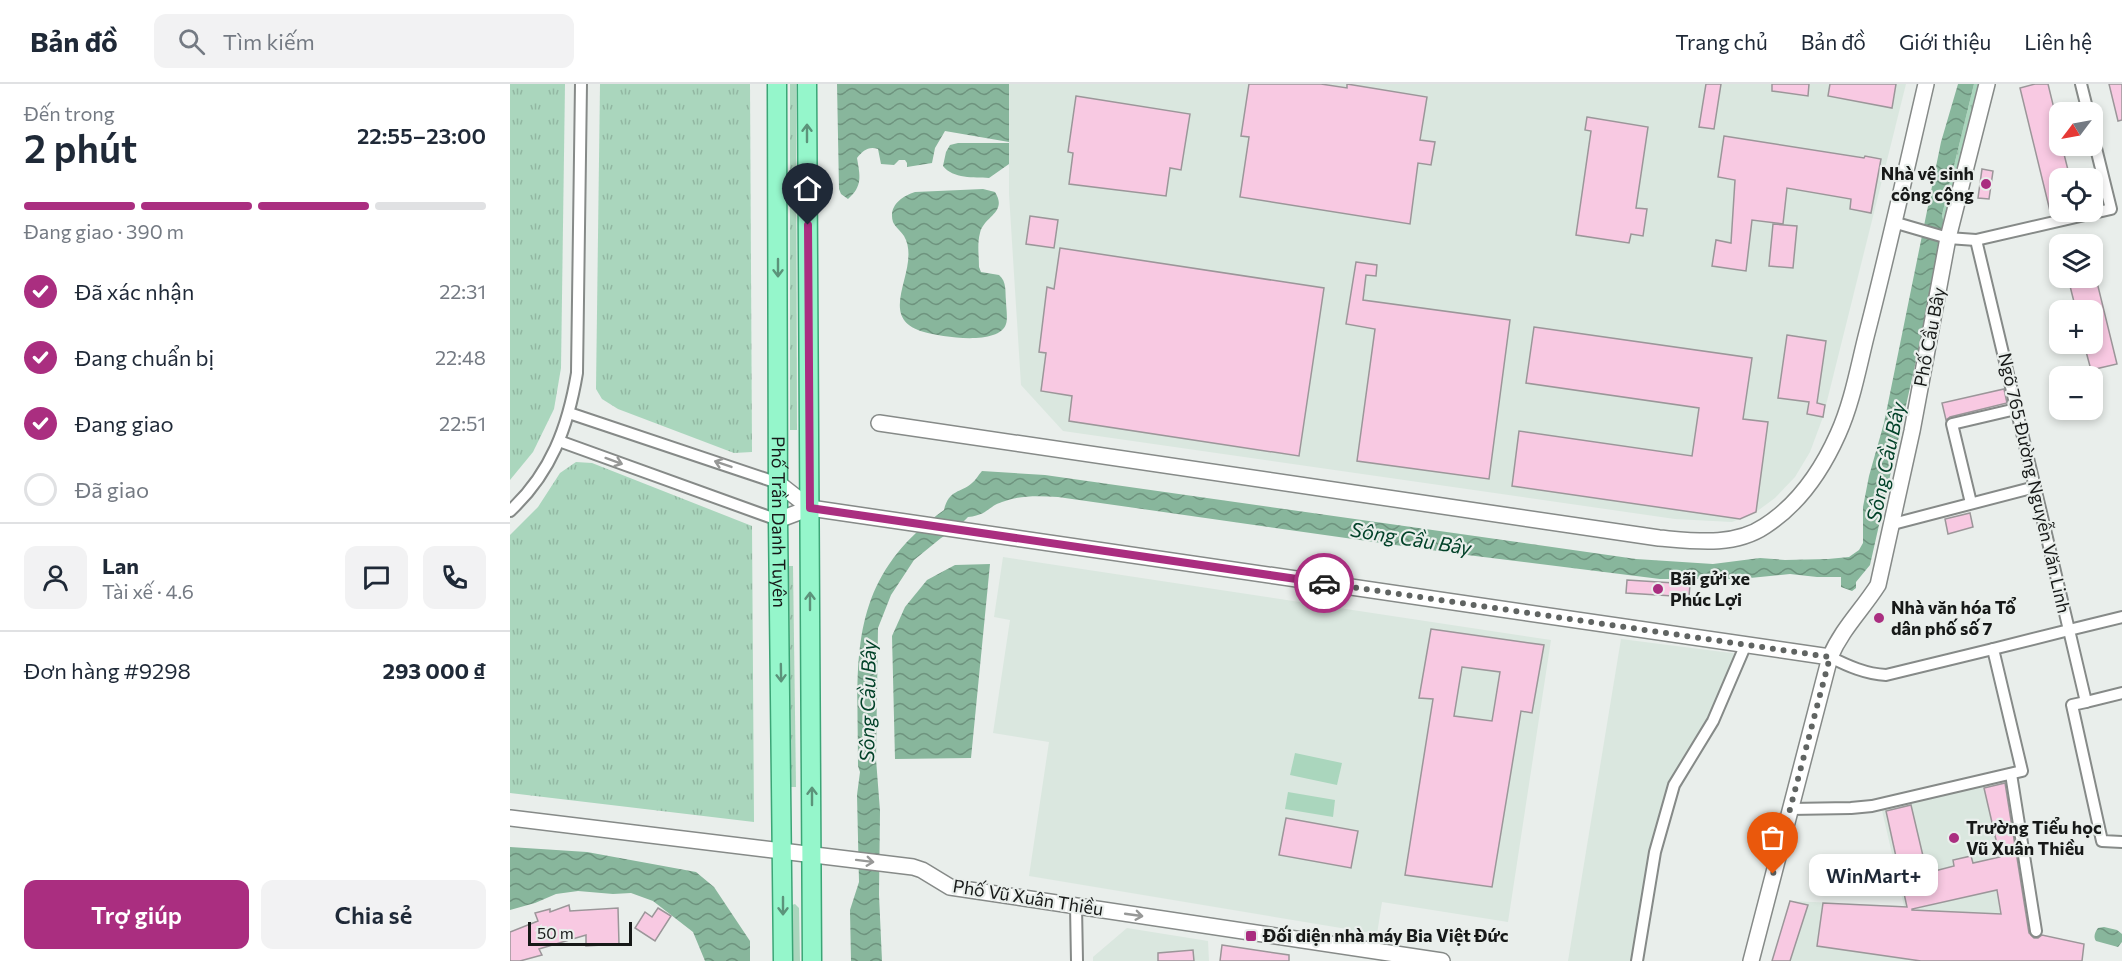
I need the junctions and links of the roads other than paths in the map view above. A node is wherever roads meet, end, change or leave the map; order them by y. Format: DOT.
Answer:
graph roads {
  1 [pos="581,84"];
  2 [pos="777,84"];
  3 [pos="807,84"];
  4 [pos="1926,84"];
  5 [pos="1987,84"];
  6 [pos="2081,84"];
  7 [pos="2086,102"];
  8 [pos="2100,156"];
  9 [pos="2116,208"];
  10 [pos="1893,222"];
  11 [pos="1948,238"];
  12 [pos="1976,240"];
  13 [pos="2016,409"];
  14 [pos="569,413"];
  15 [pos="879,423"];
  16 [pos="560,441"];
  17 [pos="778,483"];
  18 [pos="2035,487"];
  19 [pos="1971,503"];
  20 [pos="810,508"];
  21 [pos="510,511"];
  22 [pos="778,520"];
  23 [pos="1893,524"];
  24 [pos="2122,617"];
  25 [pos="2069,630"];
  26 [pos="1746,644"];
  27 [pos="1993,649"];
  28 [pos="1830,657"];
  29 [pos="2122,693"];
  30 [pos="2086,702"];
  31 [pos="2012,774"];
  32 [pos="1790,809"];
  33 [pos="510,818"];
  34 [pos="2122,842"];
  35 [pos="783,851"];
  36 [pos="812,855"];
  37 [pos="1076,906"];
  38 [pos="2036,931"];
  39 [pos="783,961"];
  40 [pos="812,961"];
  41 [pos="1077,961"];
  42 [pos="1442,961"];
  43 [pos="1637,961"];
  44 [pos="1751,961"];
  1 -- 14 [label="street"];
  2 -- 17 [label="main road, Phố Trần Danh Tuyên, one-way"];
  20 -- 3 [label="main road, Phố Trần Danh Tuyên, one-way"];
  4 -- 10 [label="street"];
  5 -- 11 [label="street, Phố Cầu Bây"];
  6 -- 7 [label="street"];
  8 -- 9 [label="street"];
  9 -- 12 [label="street"];
  10 -- 11 [label="street"];
  10 -- 15 [label="street"];
  11 -- 12 [label="street"];
  11 -- 23 [label="street, Phố Cầu Bây"];
  12 -- 13 [label="street, Ngõ 765 Đường Nguyễn Văn Linh"];
  13 -- 18 [label="street, Ngõ 765 Đường Nguyễn Văn Linh"];
  13 -- 19 [label="street"];
  14 -- 16 [label="street"];
  17 -- 14 [label="street, one-way"];
  16 -- 21 [label="street"];
  16 -- 22 [label="street, one-way"];
  17 -- 20 [label="street"];
  17 -- 22 [label="main road, Phố Trần Danh Tuyên"];
  18 -- 19 [label="street"];
  18 -- 25 [label="street, Ngõ 765 Đường Nguyễn Văn Linh"];
  19 -- 23 [label="street"];
  20 -- 22 [label="street"];
  20 -- 26 [label="street"];
  36 -- 20 [label="main road, Phố Trần Danh Tuyên, one-way"];
  22 -- 35 [label="main road, Phố Trần Danh Tuyên, one-way"];
  23 -- 28 [label="street, Phố Cầu Bây"];
  24 -- 25 [label="street"];
  25 -- 27 [label="street, Ngõ 765 Đường Nguyễn Văn Linh"];
  25 -- 30 [label="street"];
  26 -- 28 [label="street"];
  26 -- 43 [label="street"];
  27 -- 28 [label="street, Ngõ 765 Đường Nguyễn Văn Linh"];
  27 -- 31 [label="street"];
  28 -- 32 [label="street, Phố Cầu Bây"];
  29 -- 30 [label="street"];
  30 -- 34 [label="street"];
  31 -- 32 [label="street"];
  31 -- 38 [label="street"];
  32 -- 44 [label="street, Phố Cầu Bây"];
  33 -- 35 [label="street, Phố Vũ Xuân Thiều"];
  35 -- 36 [label="street, Phố Vũ Xuân Thiều"];
  35 -- 39 [label="main road, Phố Trần Danh Tuyên, one-way"];
  36 -- 37 [label="street, Phố Vũ Xuân Thiều, one-way"];
  36 -- 40 [label="main road, Phố Trần Danh Tuyên"];
  37 -- 41 [label="street"];
  37 -- 42 [label="street, Phố Vũ Xuân Thiều, one-way"];
}
